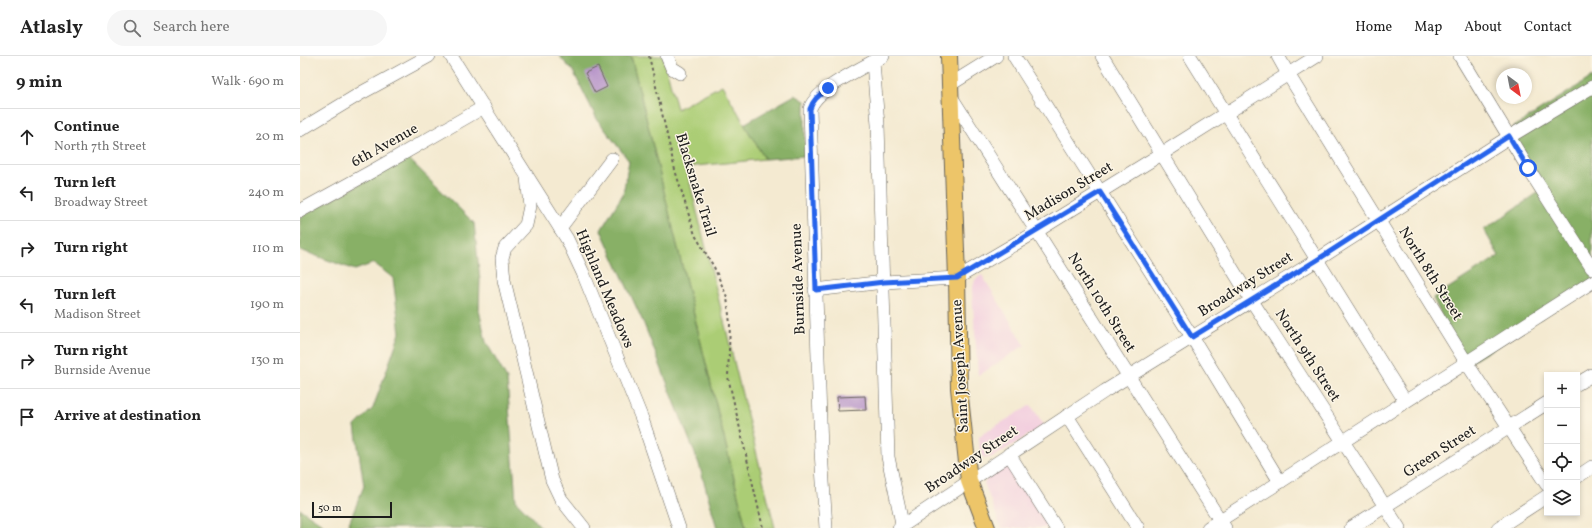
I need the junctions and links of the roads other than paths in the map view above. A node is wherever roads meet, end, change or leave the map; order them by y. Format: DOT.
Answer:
graph roads {
  1 [pos="429,56"];
  2 [pos="451,56"];
  3 [pos="667,56"];
  4 [pos="949,56"];
  5 [pos="996,56"];
  6 [pos="1014,56"];
  7 [pos="1102,56"];
  8 [pos="1190,56"];
  9 [pos="1278,56"];
  10 [pos="1317,56"];
  11 [pos="1460,56"];
  12 [pos="878,59"];
  13 [pos="680,73"];
  14 [pos="1288,74"];
  15 [pos="1592,87"];
  16 [pos="950,89"];
  17 [pos="484,107"];
  18 [pos="1226,114"];
  19 [pos="300,130"];
  20 [pos="1509,136"];
  21 [pos="1163,153"];
  22 [pos="612,159"];
  23 [pos="527,175"];
  24 [pos="1100,192"];
  25 [pos="300,211"];
  26 [pos="1378,221"];
  27 [pos="560,228"];
  28 [pos="1037,231"];
  29 [pos="1317,260"];
  30 [pos="1592,268"];
  31 [pos="957,278"];
  32 [pos="884,282"];
  33 [pos="1592,282"];
  34 [pos="816,290"];
  35 [pos="1252,301"];
  36 [pos="1192,337"];
  37 [pos="1466,362"];
  38 [pos="1592,374"];
  39 [pos="1128,376"];
  40 [pos="1580,382"];
  41 [pos="1405,401"];
  42 [pos="1544,405"];
  43 [pos="1067,416"];
  44 [pos="1509,427"];
  45 [pos="1343,441"];
  46 [pos="1009,454"];
  47 [pos="1592,467"];
  48 [pos="1580,475"];
  49 [pos="969,480"];
  50 [pos="1544,480"];
  51 [pos="1280,482"];
  52 [pos="1544,498"];
  53 [pos="1385,506"];
  54 [pos="1222,524"];
  55 [pos="901,527"];
  56 [pos="584,528"];
  57 [pos="679,528"];
  58 [pos="826,528"];
  59 [pos="987,528"];
  60 [pos="1056,528"];
  61 [pos="1138,528"];
  62 [pos="1208,528"];
  63 [pos="1351,528"];
  64 [pos="1399,528"];
  65 [pos="1498,528"];
  1 -- 19 [label="street"];
  2 -- 17 [label="street, Highland Meadows"];
  3 -- 13 [label="street"];
  4 -- 16 [label="main road, Saint Joseph Avenue"];
  5 -- 16 [label="street"];
  6 -- 24 [label="street"];
  7 -- 21 [label="street, North 9th Street"];
  8 -- 18 [label="street"];
  9 -- 14 [label="street, North 8th Street"];
  10 -- 14 [label="street, Madison Street"];
  11 -- 20 [label="street"];
  12 -- 32 [label="street"];
  12 -- 34 [label="street, Burnside Avenue"];
  14 -- 18 [label="street, Madison Street"];
  14 -- 26 [label="street, North 8th Street"];
  15 -- 20 [label="street, Broadway Street"];
  16 -- 28 [label="street, North 10th Street"];
  16 -- 31 [label="main road, Saint Joseph Avenue"];
  17 -- 23 [label="street, Highland Meadows"];
  17 -- 25 [label="street, 6th Avenue"];
  18 -- 21 [label="street, Madison Street"];
  18 -- 29 [label="street"];
  20 -- 26 [label="street, Broadway Street"];
  20 -- 30 [label="street"];
  21 -- 24 [label="street, Madison Street"];
  21 -- 35 [label="street, North 9th Street"];
  22 -- 27 [label="street"];
  23 -- 27 [label="street, Highland Meadows"];
  23 -- 56 [label="street"];
  24 -- 28 [label="street, Madison Street"];
  24 -- 36 [label="street"];
  26 -- 29 [label="street, Broadway Street"];
  26 -- 37 [label="street, North 8th Street"];
  27 -- 57 [label="street, Highland Meadows"];
  28 -- 31 [label="street, Madison Street"];
  28 -- 39 [label="street, North 10th Street"];
  29 -- 35 [label="street, Broadway Street"];
  29 -- 41 [label="street"];
  31 -- 32 [label="street, Madison Street"];
  31 -- 49 [label="main road, Saint Joseph Avenue"];
  32 -- 34 [label="street, Madison Street"];
  32 -- 55 [label="street"];
  33 -- 37 [label="street"];
  34 -- 58 [label="street, Burnside Avenue"];
  35 -- 36 [label="street, Broadway Street"];
  35 -- 45 [label="street, North 9th Street"];
  36 -- 39 [label="street, Broadway Street"];
  36 -- 51 [label="street"];
  37 -- 41 [label="street"];
  37 -- 44 [label="street, North 8th Street"];
  38 -- 40 [label="street"];
  39 -- 43 [label="street, Broadway Street"];
  39 -- 54 [label="street, North 10th Street"];
  41 -- 45 [label="street"];
  42 -- 44 [label="street, Green Street"];
  43 -- 46 [label="street, Broadway Street"];
  43 -- 61 [label="street"];
  44 -- 50 [label="street, North 8th Street"];
  44 -- 53 [label="street, Green Street"];
  45 -- 51 [label="street"];
  45 -- 53 [label="street, North 9th Street"];
  46 -- 49 [label="street, Broadway Street"];
  46 -- 60 [label="street"];
  47 -- 48 [label="street"];
  49 -- 55 [label="street, Broadway Street"];
  49 -- 59 [label="main road, Saint Joseph Avenue"];
  51 -- 54 [label="street"];
  52 -- 65 [label="street"];
  53 -- 63 [label="street, Green Street"];
  53 -- 64 [label="street, North 9th Street"];
  54 -- 62 [label="street"];
}
